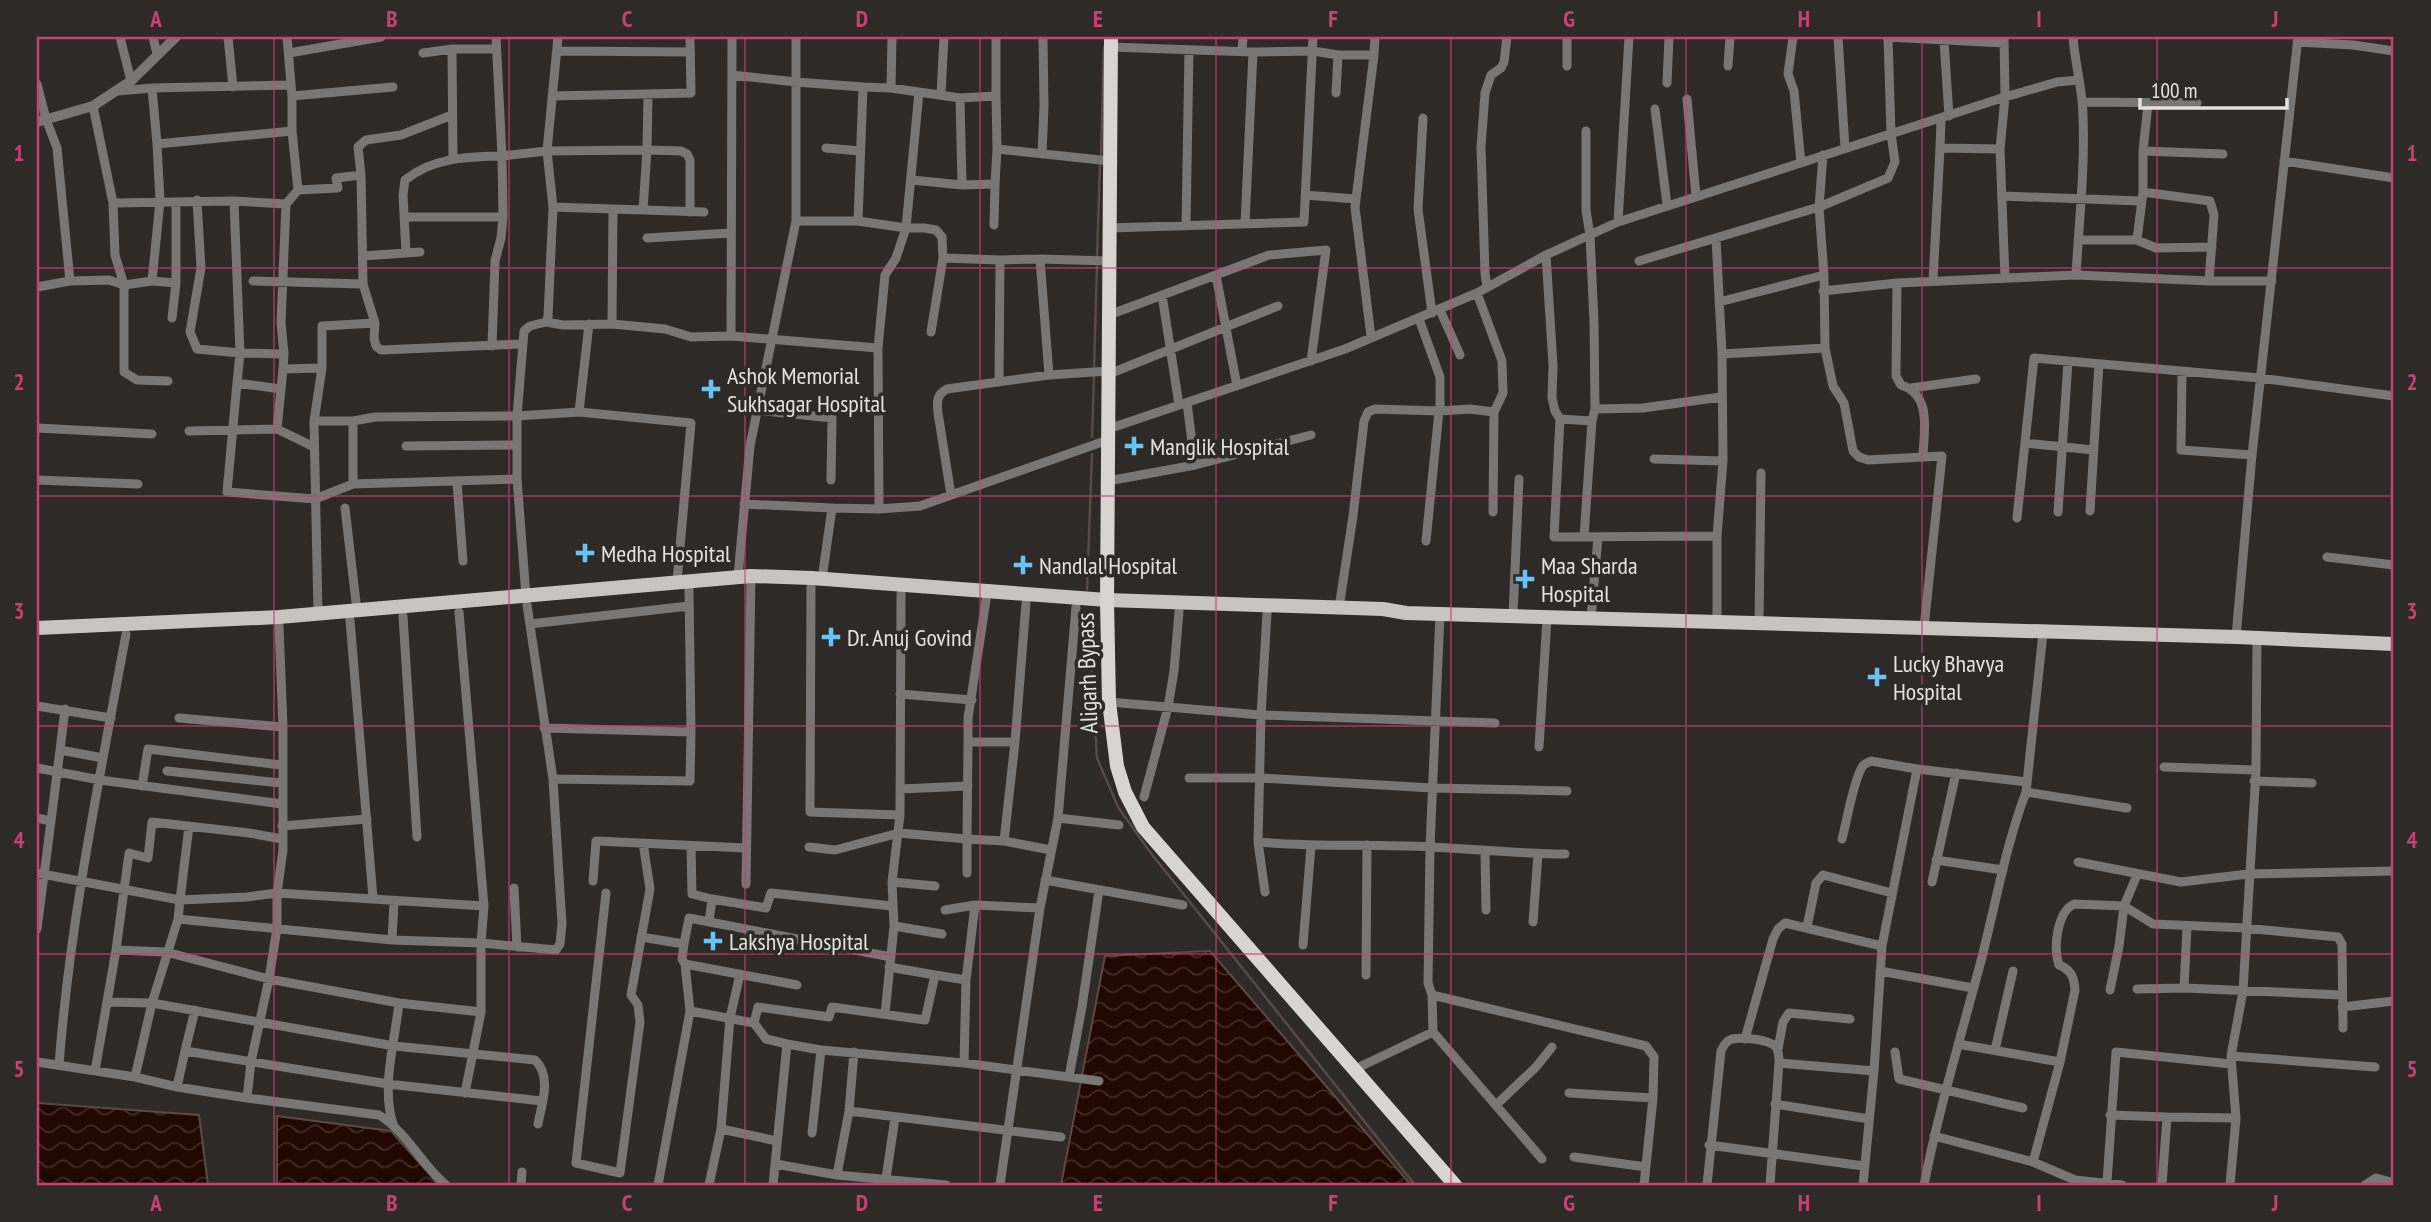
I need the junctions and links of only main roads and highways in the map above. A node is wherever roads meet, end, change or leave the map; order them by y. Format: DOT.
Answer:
graph roads {
  1 [pos="1111,42"];
  2 [pos="881,588"];
  3 [pos="527,601"];
  4 [pos="1107,604"];
  5 [pos="1406,613"];
  6 [pos="395,614"];
  7 [pos="354,616"];
  8 [pos="37,628"];
  9 [pos="37,636"];
  10 [pos="2394,644"];
  11 [pos="1455,1185"];
  1 -- 4 [label="highway, Aligarh Bypass"];
  2 -- 3 [label="main road"];
  2 -- 4 [label="main road"];
  2 -- 4 [label="main road"];
  3 -- 6 [label="main road"];
  3 -- 6 [label="main road"];
  4 -- 5 [label="main road"];
  4 -- 5 [label="main road"];
  4 -- 11 [label="highway, Aligarh Bypass"];
  5 -- 10 [label="main road"];
  6 -- 7 [label="main road"];
  7 -- 8 [label="main road"];
  7 -- 9 [label="main road"];
}
